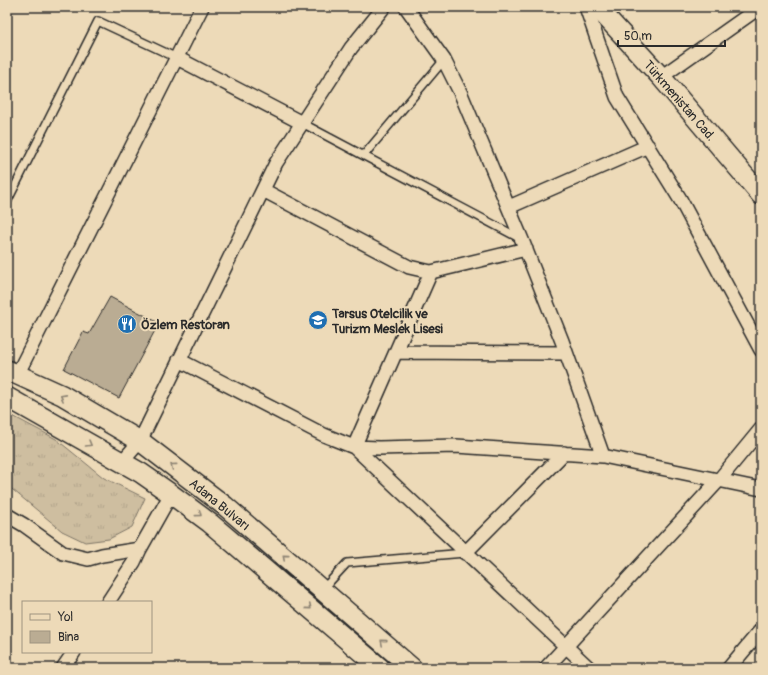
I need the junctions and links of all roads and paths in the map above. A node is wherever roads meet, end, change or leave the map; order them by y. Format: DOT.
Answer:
graph roads {
  1 [pos="202,7"];
  2 [pos="384,7"];
  3 [pos="406,7"];
  4 [pos="586,7"];
  5 [pos="597,7"];
  6 [pos="760,7"];
  7 [pos="177,58"];
  8 [pos="444,60"];
  9 [pos="661,77"];
  10 [pos="302,122"];
  11 [pos="648,146"];
  12 [pos="364,155"];
  13 [pos="263,190"];
  14 [pos="761,195"];
  15 [pos="7,202"];
  16 [pos="510,207"];
  17 [pos="524,244"];
  18 [pos="431,272"];
  19 [pos="761,350"];
  20 [pos="396,352"];
  21 [pos="566,353"];
  22 [pos="179,360"];
  23 [pos="12,373"];
  24 [pos="7,396"];
  25 [pos="761,429"];
  26 [pos="140,441"];
  27 [pos="354,447"];
  28 [pos="564,453"];
  29 [pos="603,456"];
  30 [pos="122,462"];
  31 [pos="719,480"];
  32 [pos="761,489"];
  33 [pos="172,494"];
  34 [pos="7,516"];
  35 [pos="140,550"];
  36 [pos="465,553"];
  37 [pos="323,590"];
  38 [pos="109,601"];
  39 [pos="761,630"];
  40 [pos="565,646"];
  41 [pos="73,653"];
  42 [pos="63,668"];
  43 [pos="380,668"];
  44 [pos="412,668"];
  45 [pos="546,668"];
  46 [pos="589,668"];
  47 [pos="729,668"];
  1 -- 7 [label="street"];
  2 -- 10 [label="street"];
  3 -- 8 [label="street"];
  4 -- 11 [label="street"];
  5 -- 9 [label="main road, Türkmenistan Cad."];
  6 -- 9 [label="street"];
  7 -- 10 [label="street"];
  7 -- 15 [label="lane"];
  7 -- 23 [label="street"];
  8 -- 12 [label="lane"];
  8 -- 16 [label="street"];
  9 -- 14 [label="main road, Türkmenistan Cad."];
  10 -- 12 [label="lane"];
  10 -- 13 [label="street"];
  11 -- 16 [label="street"];
  11 -- 19 [label="street"];
  12 -- 17 [label="lane"];
  13 -- 18 [label="street"];
  13 -- 22 [label="street"];
  16 -- 17 [label="street"];
  17 -- 18 [label="street"];
  17 -- 21 [label="street"];
  18 -- 20 [label="street"];
  20 -- 21 [label="street"];
  20 -- 27 [label="street"];
  21 -- 29 [label="street"];
  22 -- 26 [label="street"];
  22 -- 27 [label="street"];
  26 -- 23 [label="main road, Adana Bulvarı, one-way"];
  24 -- 30 [label="main road, Adana Bulvarı, one-way"];
  25 -- 31 [label="street"];
  26 -- 30 [label="street"];
  37 -- 26 [label="main road, Adana Bulvarı, one-way"];
  27 -- 28 [label="street"];
  27 -- 36 [label="street"];
  28 -- 29 [label="street"];
  28 -- 36 [label="street"];
  29 -- 31 [label="street"];
  30 -- 33 [label="main road, Adana Bulvarı"];
  31 -- 32 [label="street"];
  31 -- 40 [label="street"];
  33 -- 35 [label="street"];
  33 -- 43 [label="main road, Adana Bulvarı, one-way"];
  34 -- 35 [label="street"];
  35 -- 38 [label="street"];
  36 -- 37 [label="lane"];
  36 -- 40 [label="street"];
  44 -- 37 [label="main road, Adana Bulvarı, one-way"];
  39 -- 47 [label="street"];
  40 -- 45 [label="street"];
  40 -- 46 [label="street"];
  41 -- 42 [label="street"];
}
